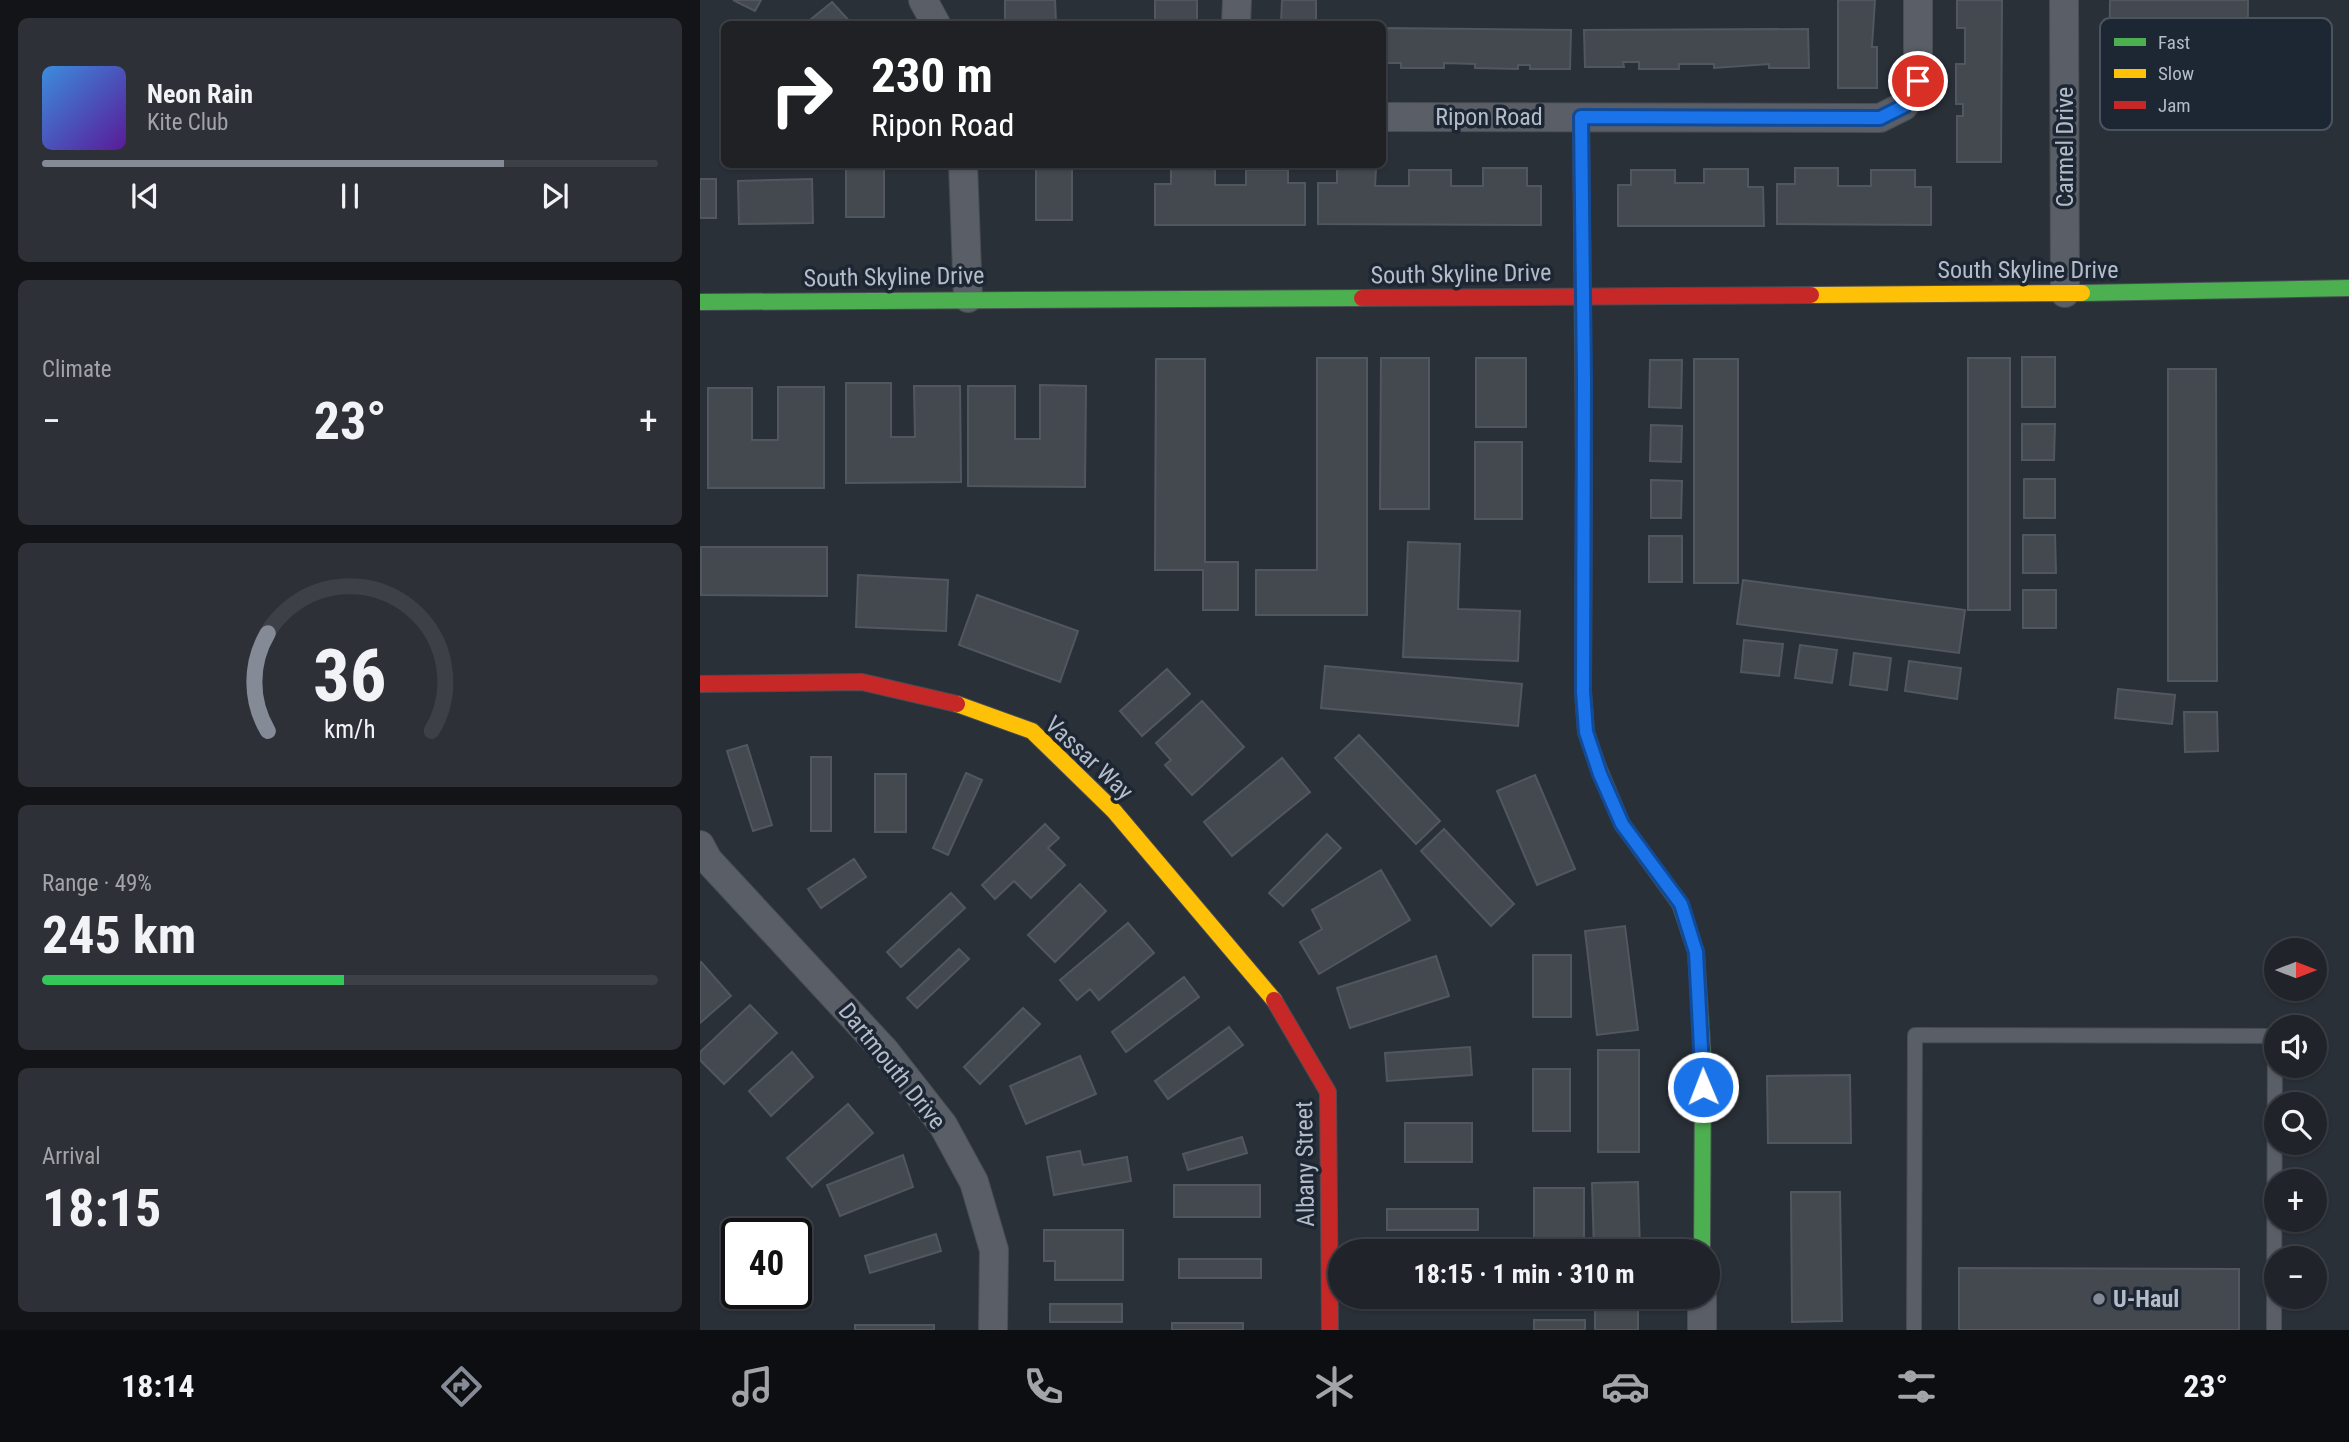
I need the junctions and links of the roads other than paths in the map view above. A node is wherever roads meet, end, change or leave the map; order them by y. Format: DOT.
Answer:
graph roads {
  1 [pos="923,0"];
  2 [pos="1237,0"];
  3 [pos="1918,0"];
  4 [pos="2064,0"];
  5 [pos="934,21"];
  6 [pos="1237,21"];
  7 [pos="1386,117"];
  8 [pos="1581,117"];
  9 [pos="963,168"];
  10 [pos="2349,288"];
  11 [pos="2065,293"];
  12 [pos="1583,295"];
  13 [pos="968,298"];
  14 [pos="700,302"];
  15 [pos="700,684"];
  16 [pos="700,845"];
  17 [pos="1281,1009"];
  18 [pos="1702,1239"];
  19 [pos="1702,1309"];
  20 [pos="993,1330"];
  21 [pos="1329,1330"];
  22 [pos="1702,1330"];
  23 [pos="1914,1330"];
  24 [pos="2274,1330"];
  1 -- 5 [label="street"];
  2 -- 6 [label="street"];
  3 -- 8 [label="street, Ripon Road"];
  4 -- 11 [label="street, Carmel Drive"];
  7 -- 8 [label="street, Ripon Road"];
  8 -- 12 [label="street"];
  9 -- 13 [label="street"];
  10 -- 11 [label="street, South Skyline Drive"];
  11 -- 12 [label="street, South Skyline Drive"];
  12 -- 13 [label="street, South Skyline Drive"];
  12 -- 18 [label="street"];
  13 -- 14 [label="street, South Skyline Drive"];
  15 -- 17 [label="street, Vassar Way"];
  16 -- 20 [label="street, Dartmouth Drive"];
  17 -- 21 [label="street, Albany Street"];
  19 -- 22 [label="street"];
  23 -- 24 [label="lane"];
}
